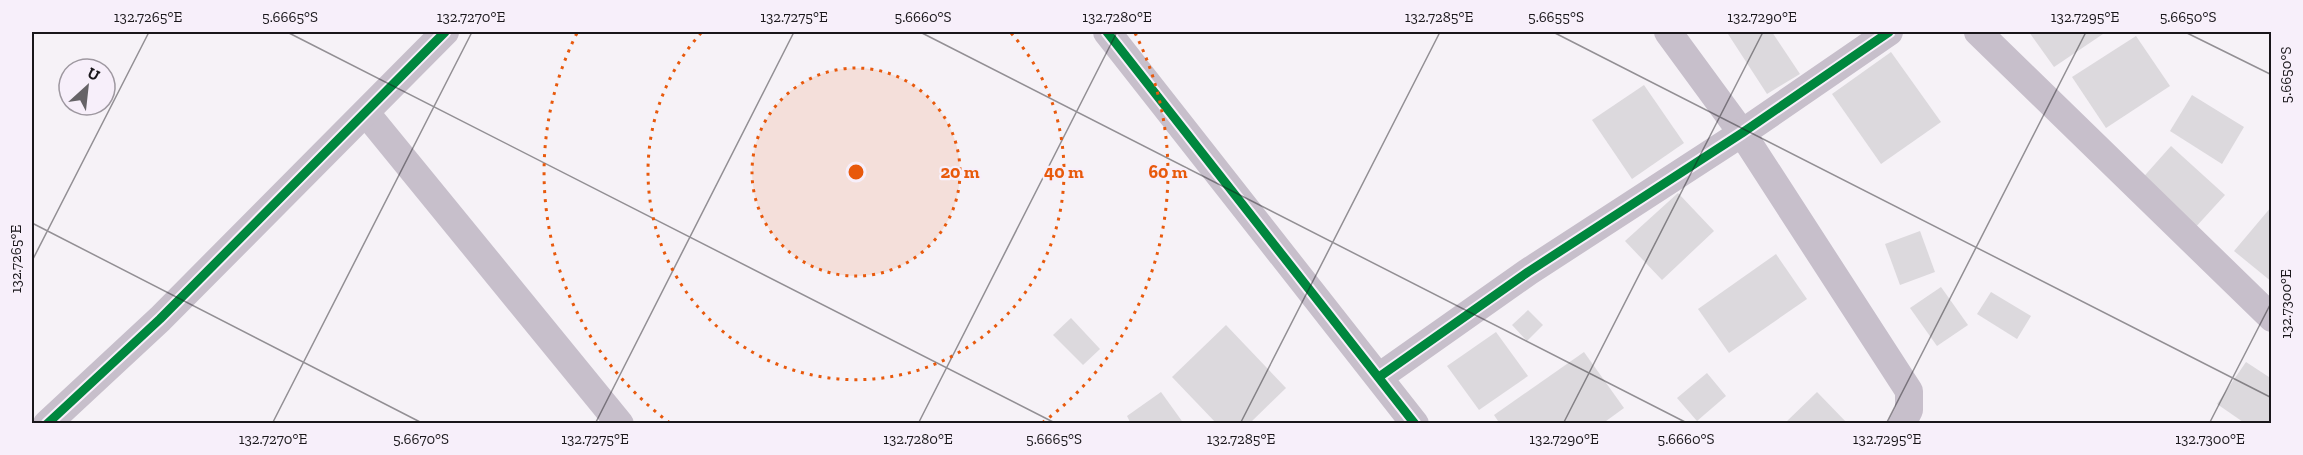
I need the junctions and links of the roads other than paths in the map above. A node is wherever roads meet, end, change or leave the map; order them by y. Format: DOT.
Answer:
graph roads {
  1 [pos="445,32"];
  2 [pos="1107,32"];
  3 [pos="1668,32"];
  4 [pos="1889,32"];
  5 [pos="1978,32"];
  6 [pos="366,113"];
  7 [pos="1742,133"];
  8 [pos="2271,318"];
  9 [pos="1379,377"];
  10 [pos="47,423"];
  11 [pos="620,423"];
  12 [pos="1416,423"];
  13 [pos="1902,423"];
  1 -- 6 [label="street"];
  2 -- 9 [label="street"];
  3 -- 7 [label="street"];
  4 -- 7 [label="street"];
  5 -- 8 [label="street"];
  6 -- 10 [label="street"];
  6 -- 11 [label="street"];
  7 -- 9 [label="street"];
  7 -- 13 [label="street"];
  9 -- 12 [label="street"];
}
